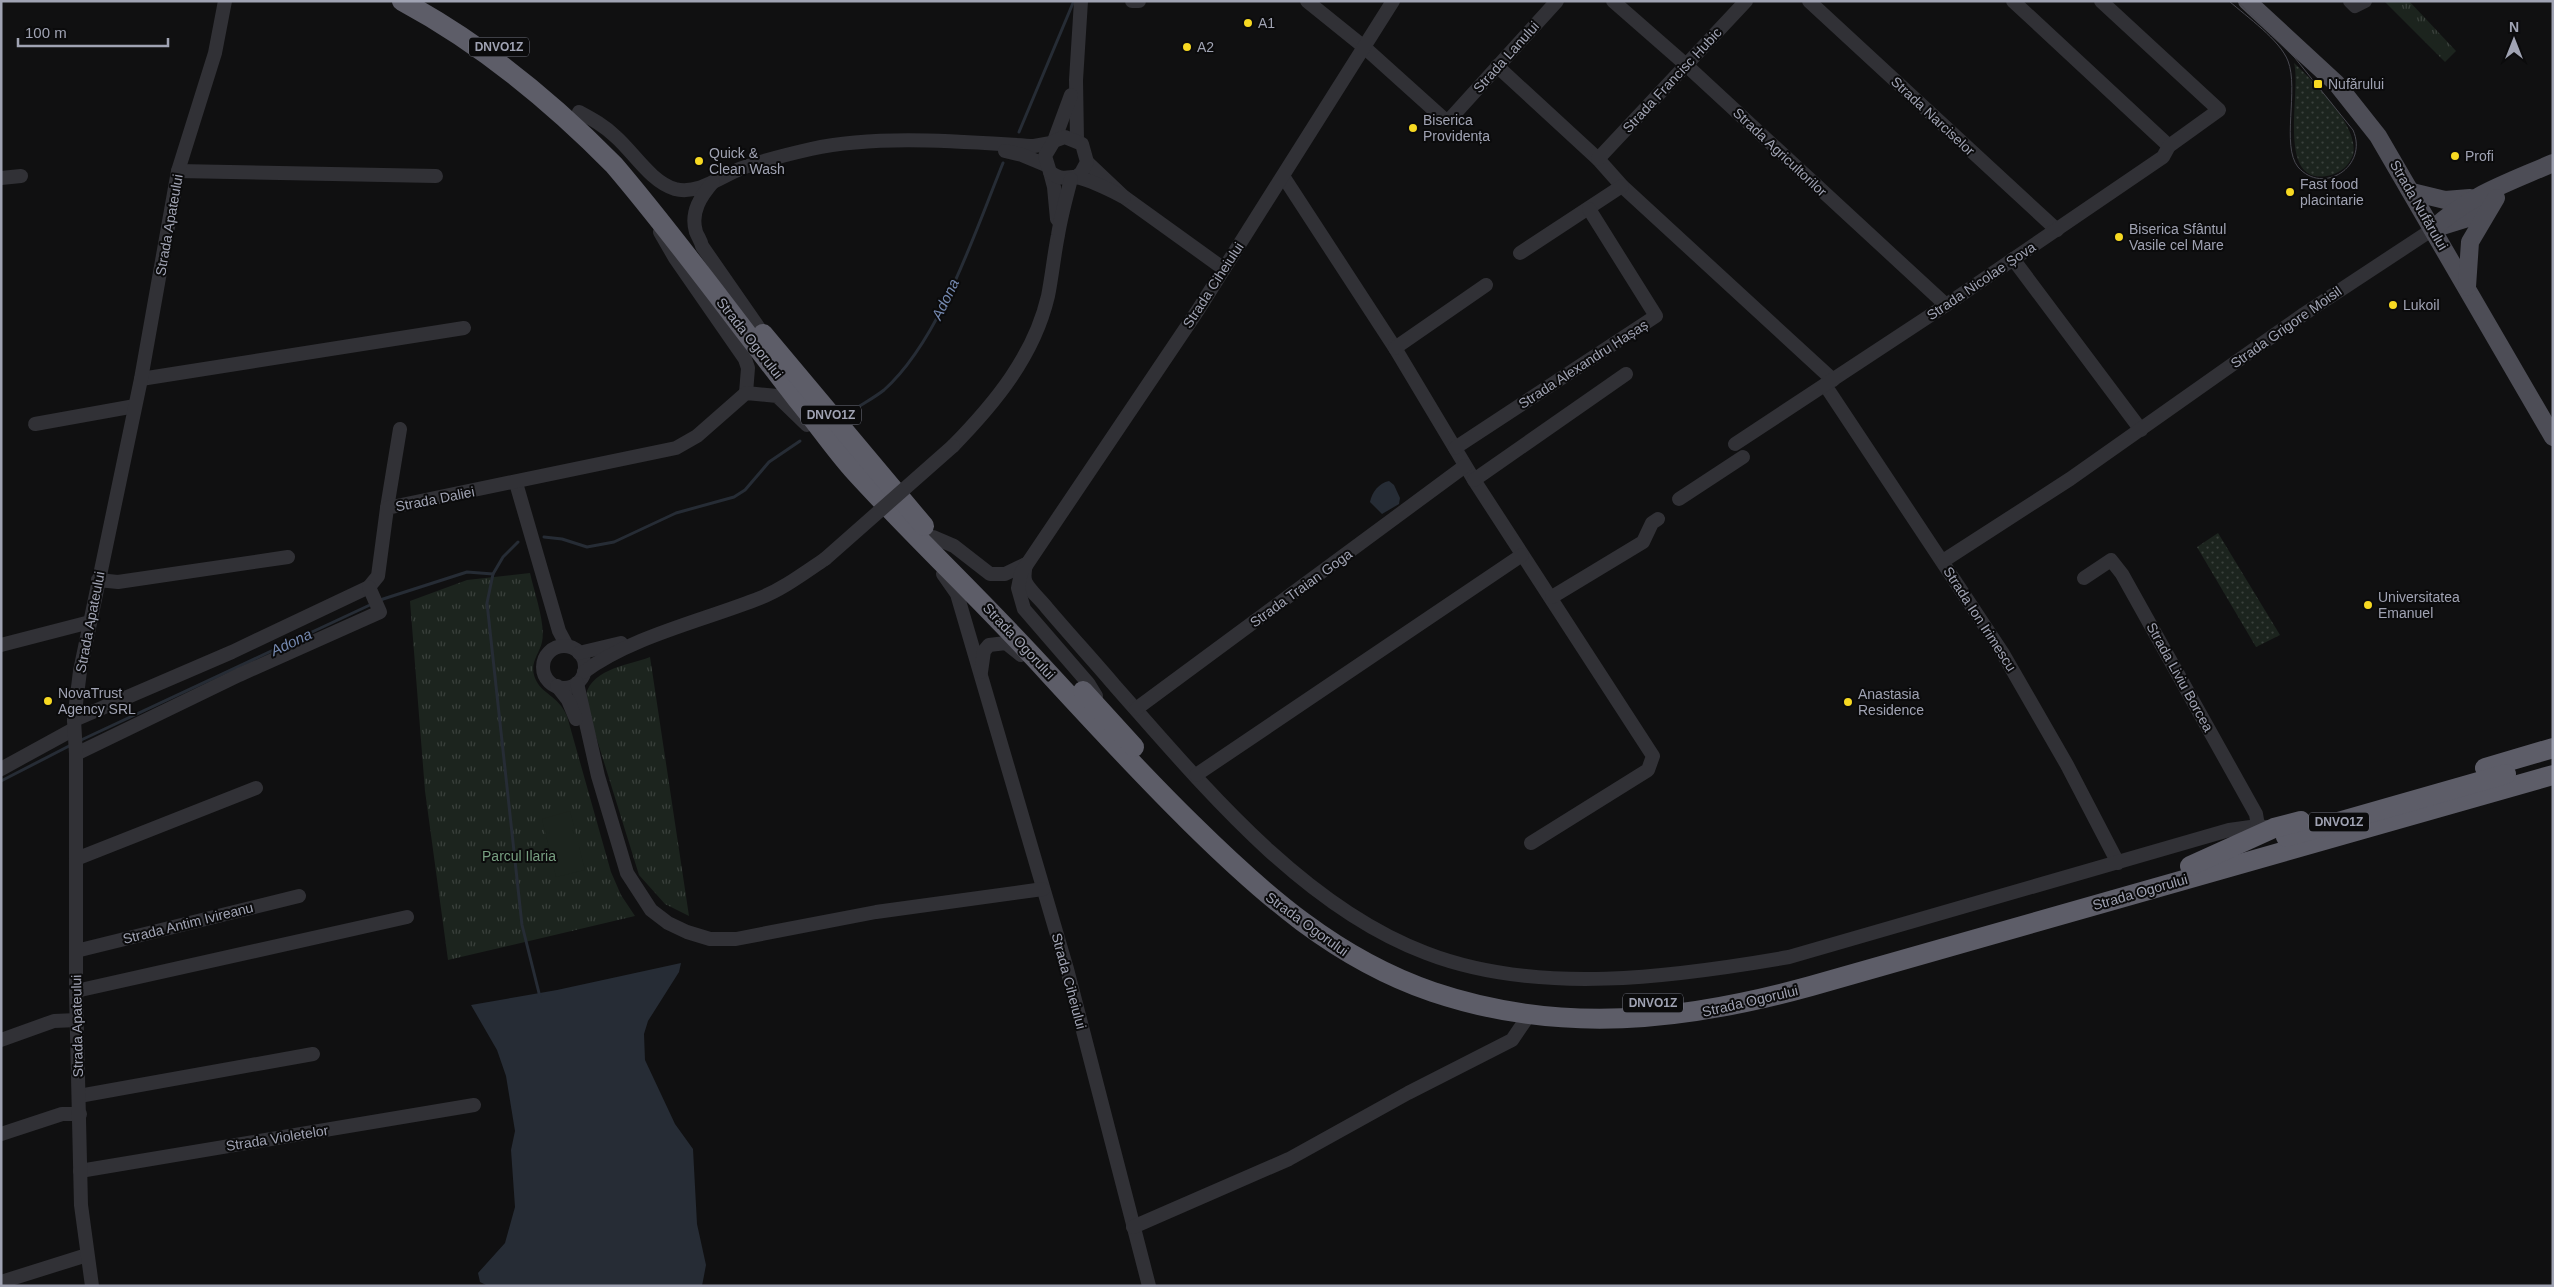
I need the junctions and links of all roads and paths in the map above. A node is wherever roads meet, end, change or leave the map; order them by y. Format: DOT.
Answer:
graph roads {
  1 [pos="225,1"];
  2 [pos="402,1"];
  3 [pos="430,1"];
  4 [pos="1081,1"];
  5 [pos="1132,1"];
  6 [pos="1139,1"];
  7 [pos="1307,1"];
  8 [pos="1394,1"];
  9 [pos="1558,1"];
  10 [pos="1613,1"];
  11 [pos="1746,1"];
  12 [pos="1809,1"];
  13 [pos="2013,1"];
  14 [pos="2101,1"];
  15 [pos="2247,1"];
  16 [pos="2350,1"];
  17 [pos="2366,1"];
  18 [pos="1364,47"];
  19 [pos="1685,64"];
  20 [pos="1497,66"];
  21 [pos="1076,80"];
  22 [pos="578,112"];
  23 [pos="1077,140"];
  24 [pos="1052,142"];
  25 [pos="978,144"];
  26 [pos="2169,146"];
  27 [pos="1598,159"];
  28 [pos="1087,162"];
  29 [pos="2553,163"];
  30 [pos="1048,168"];
  31 [pos="178,171"];
  32 [pos="21,176"];
  33 [pos="436,176"];
  34 [pos="1282,176"];
  35 [pos="1,178"];
  36 [pos="1073,178"];
  37 [pos="714,181"];
  38 [pos="2510,182"];
  39 [pos="1622,186"];
  40 [pos="2412,192"];
  41 [pos="1124,197"];
  42 [pos="2472,198"];
  43 [pos="2496,198"];
  44 [pos="1589,209"];
  45 [pos="652,210"];
  46 [pos="2434,229"];
  47 [pos="2057,230"];
  48 [pos="1058,234"];
  49 [pos="1520,253"];
  50 [pos="2014,258"];
  51 [pos="1224,269"];
  52 [pos="1486,285"];
  53 [pos="2467,288"];
  54 [pos="1946,305"];
  55 [pos="464,328"];
  56 [pos="761,331"];
  57 [pos="1394,348"];
  58 [pos="1626,374"];
  59 [pos="141,379"];
  60 [pos="1829,382"];
  61 [pos="746,393"];
  62 [pos="135,406"];
  63 [pos="35,424"];
  64 [pos="400,429"];
  65 [pos="2141,430"];
  66 [pos="2553,437"];
  67 [pos="1735,444"];
  68 [pos="1455,448"];
  69 [pos="1743,457"];
  70 [pos="1465,466"];
  71 [pos="854,470"];
  72 [pos="1474,480"];
  73 [pos="516,483"];
  74 [pos="1679,499"];
  75 [pos="387,508"];
  76 [pos="894,512"];
  77 [pos="1658,519"];
  78 [pos="933,536"];
  79 [pos="1522,555"];
  80 [pos="288,557"];
  81 [pos="1943,561"];
  82 [pos="1026,564"];
  83 [pos="541,572"];
  84 [pos="2084,578"];
  85 [pos="98,580"];
  86 [pos="369,587"];
  87 [pos="1552,597"];
  88 [pos="90,622"];
  89 [pos="668,631"];
  90 [pos="1,645"];
  91 [pos="573,650"];
  92 [pos="232,652"];
  93 [pos="548,652"];
  94 [pos="239,675"];
  95 [pos="580,677"];
  96 [pos="981,678"];
  97 [pos="557,686"];
  98 [pos="1136,709"];
  99 [pos="1111,720"];
  100 [pos="74,724"];
  101 [pos="1112,742"];
  102 [pos="2553,748"];
  103 [pos="76,754"];
  104 [pos="2553,761"];
  105 [pos="1,769"];
  106 [pos="2553,775"];
  107 [pos="598,776"];
  108 [pos="1196,776"];
  109 [pos="2490,786"];
  110 [pos="256,788"];
  111 [pos="2553,789"];
  112 [pos="2266,827"];
  113 [pos="1530,843"];
  114 [pos="2278,854"];
  115 [pos="76,859"];
  116 [pos="2118,863"];
  117 [pos="2190,866"];
  118 [pos="1043,889"];
  119 [pos="299,896"];
  120 [pos="407,917"];
  121 [pos="76,950"];
  122 [pos="76,991"];
  123 [pos="1529,1015"];
  124 [pos="77,1020"];
  125 [pos="1,1040"];
  126 [pos="313,1054"];
  127 [pos="79,1096"];
  128 [pos="474,1105"];
  129 [pos="80,1114"];
  130 [pos="1,1134"];
  131 [pos="80,1170"];
  132 [pos="1133,1228"];
  133 [pos="87,1255"];
  134 [pos="1,1282"];
  135 [pos="92,1286"];
  136 [pos="1149,1286"];
  1 -- 31 [label="street, Strada Apateului"];
  2 -- 45 [label="highway, Strada Ogorului / DNVO1Z"];
  3 -- 22 [label="highway, Strada Ogorului / DNVO1Z"];
  4 -- 21 [label="street"];
  5 -- 6 [label="street"];
  7 -- 18 [label="street, Strada Lanului"];
  8 -- 18 [label="street, Strada Ciheiului"];
  9 -- 20 [label="street, Strada Lanului"];
  10 -- 19 [label="street, Strada Agricultorilor"];
  11 -- 19 [label="street, Strada Francisc Hubic"];
  12 -- 47 [label="street, Strada Narciselor"];
  13 -- 26 [label="street"];
  14 -- 26 [label="street, Strada Nicolae Șova"];
  15 -- 40 [label="main road, Strada Nufărului"];
  16 -- 17 [label="street"];
  18 -- 20 [label="street, Strada Lanului"];
  18 -- 34 [label="street, Strada Ciheiului"];
  19 -- 27 [label="street, Strada Francisc Hubic"];
  19 -- 54 [label="street, Strada Agricultorilor"];
  20 -- 27 [label="street"];
  21 -- 23 [label="street"];
  21 -- 24 [label="street"];
  22 -- 37 [label="street"];
  22 -- 56 [label="highway, Strada Ogorului / DNVO1Z"];
  23 -- 24 [label="street"];
  23 -- 28 [label="street"];
  24 -- 25 [label="street"];
  24 -- 30 [label="street"];
  25 -- 30 [label="street"];
  25 -- 37 [label="street"];
  26 -- 47 [label="street, Strada Nicolae Șova"];
  27 -- 39 [label="street"];
  28 -- 36 [label="street"];
  28 -- 41 [label="street"];
  29 -- 38 [label="main road"];
  30 -- 36 [label="street"];
  30 -- 48 [label="street"];
  31 -- 33 [label="street"];
  31 -- 59 [label="street, Strada Apateului"];
  32 -- 35 [label="street"];
  34 -- 51 [label="street, Strada Ciheiului"];
  34 -- 57 [label="street"];
  36 -- 41 [label="street"];
  36 -- 48 [label="street"];
  37 -- 56 [label="street"];
  38 -- 42 [label="main road"];
  38 -- 43 [label="main road"];
  39 -- 44 [label="street"];
  39 -- 60 [label="street"];
  40 -- 42 [label="main road"];
  40 -- 46 [label="main road, Strada Nufărului"];
  41 -- 51 [label="street"];
  42 -- 46 [label="main road"];
  43 -- 46 [label="main road"];
  43 -- 53 [label="main road"];
  44 -- 49 [label="street"];
  44 -- 68 [label="street, Strada Alexandru Hașaș"];
  45 -- 61 [label="street"];
  45 -- 71 [label="highway, Strada Ogorului / DNVO1Z"];
  46 -- 53 [label="main road, Strada Nufărului"];
  46 -- 65 [label="street, Strada Grigore Moisil"];
  47 -- 50 [label="street, Strada Nicolae Șova"];
  48 -- 89 [label="street, bridge"];
  50 -- 54 [label="street, Strada Nicolae Șova"];
  50 -- 65 [label="street"];
  51 -- 82 [label="street, Strada Ciheiului"];
  52 -- 57 [label="street"];
  53 -- 66 [label="main road, Strada Nufărului"];
  54 -- 60 [label="street, Strada Nicolae Șova"];
  55 -- 59 [label="street"];
  56 -- 78 [label="highway, Strada Ogorului / DNVO1Z"];
  57 -- 68 [label="street"];
  58 -- 72 [label="street"];
  59 -- 62 [label="street, Strada Apateului"];
  60 -- 67 [label="street, Strada Nicolae Șova"];
  60 -- 81 [label="street, Strada Ion Irimescu"];
  61 -- 71 [label="street"];
  61 -- 73 [label="street, Strada Daliei"];
  62 -- 63 [label="street"];
  62 -- 85 [label="street, Strada Apateului"];
  64 -- 75 [label="street"];
  65 -- 81 [label="street, Strada Grigore Moisil"];
  68 -- 70 [label="street"];
  69 -- 74 [label="street"];
  70 -- 72 [label="street"];
  70 -- 98 [label="street, Strada Traian Goga"];
  71 -- 76 [label="highway, Strada Ogorului / DNVO1Z"];
  72 -- 79 [label="street"];
  73 -- 75 [label="street, Strada Daliei"];
  73 -- 83 [label="street"];
  75 -- 86 [label="street, Strada Daliei"];
  76 -- 96 [label="street, Strada Ciheiului"];
  76 -- 101 [label="highway, Strada Ogorului / DNVO1Z"];
  77 -- 87 [label="street"];
  78 -- 82 [label="street"];
  78 -- 99 [label="highway, Strada Ogorului / DNVO1Z"];
  79 -- 87 [label="street"];
  79 -- 108 [label="street"];
  80 -- 85 [label="street"];
  81 -- 116 [label="street, Strada Ion Irimescu"];
  82 -- 98 [label="street"];
  82 -- 99 [label="street, Strada Ciheiului"];
  83 -- 91 [label="street"];
  83 -- 93 [label="street"];
  84 -- 112 [label="street, Strada Liviu Borcea"];
  85 -- 88 [label="street, Strada Apateului"];
  86 -- 92 [label="street"];
  86 -- 94 [label="street"];
  87 -- 113 [label="street"];
  88 -- 90 [label="street"];
  88 -- 100 [label="street, Strada Apateului"];
  89 -- 91 [label="street"];
  89 -- 95 [label="street"];
  91 -- 93 [label="street"];
  91 -- 95 [label="street"];
  92 -- 94 [label="street"];
  92 -- 100 [label="street"];
  93 -- 97 [label="street"];
  94 -- 103 [label="street"];
  95 -- 97 [label="street"];
  95 -- 107 [label="street"];
  96 -- 101 [label="street, Strada Ciheiului"];
  96 -- 118 [label="street, Strada Ciheiului"];
  97 -- 107 [label="street"];
  98 -- 108 [label="street"];
  99 -- 117 [label="highway, Strada Ogorului / DNVO1Z"];
  100 -- 103 [label="street, Strada Apateului"];
  100 -- 105 [label="street"];
  101 -- 123 [label="highway, Strada Ogorului / DNVO1Z"];
  102 -- 112 [label="highway"];
  103 -- 115 [label="street, Strada Apateului"];
  104 -- 109 [label="highway, Strada Ogorului / DNVO1Z"];
  106 -- 109 [label="highway, Strada Ogorului / DNVO1Z"];
  107 -- 118 [label="street"];
  108 -- 116 [label="street"];
  109 -- 114 [label="highway, Strada Ogorului / DNVO1Z"];
  109 -- 117 [label="highway, Strada Ogorului / DNVO1Z"];
  110 -- 115 [label="street"];
  111 -- 114 [label="highway"];
  112 -- 116 [label="street"];
  112 -- 117 [label="highway"];
  114 -- 123 [label="highway, Strada Ogorului / DNVO1Z"];
  115 -- 121 [label="street, Strada Apateului"];
  118 -- 132 [label="street, Strada Ciheiului"];
  119 -- 121 [label="street, Strada Antim Ivireanu"];
  120 -- 122 [label="street"];
  121 -- 122 [label="street, Strada Apateului"];
  122 -- 124 [label="street, Strada Apateului"];
  123 -- 132 [label="street"];
  124 -- 125 [label="street"];
  124 -- 127 [label="street, Strada Apateului"];
  126 -- 127 [label="street"];
  127 -- 129 [label="street, Strada Apateului"];
  128 -- 131 [label="street, Strada Violetelor"];
  129 -- 130 [label="street"];
  129 -- 131 [label="street, Strada Apateului"];
  131 -- 133 [label="street, Strada Apateului"];
  132 -- 136 [label="street, Strada Ciheiului"];
  133 -- 134 [label="street"];
  133 -- 135 [label="street, Strada Apateului"];
}
